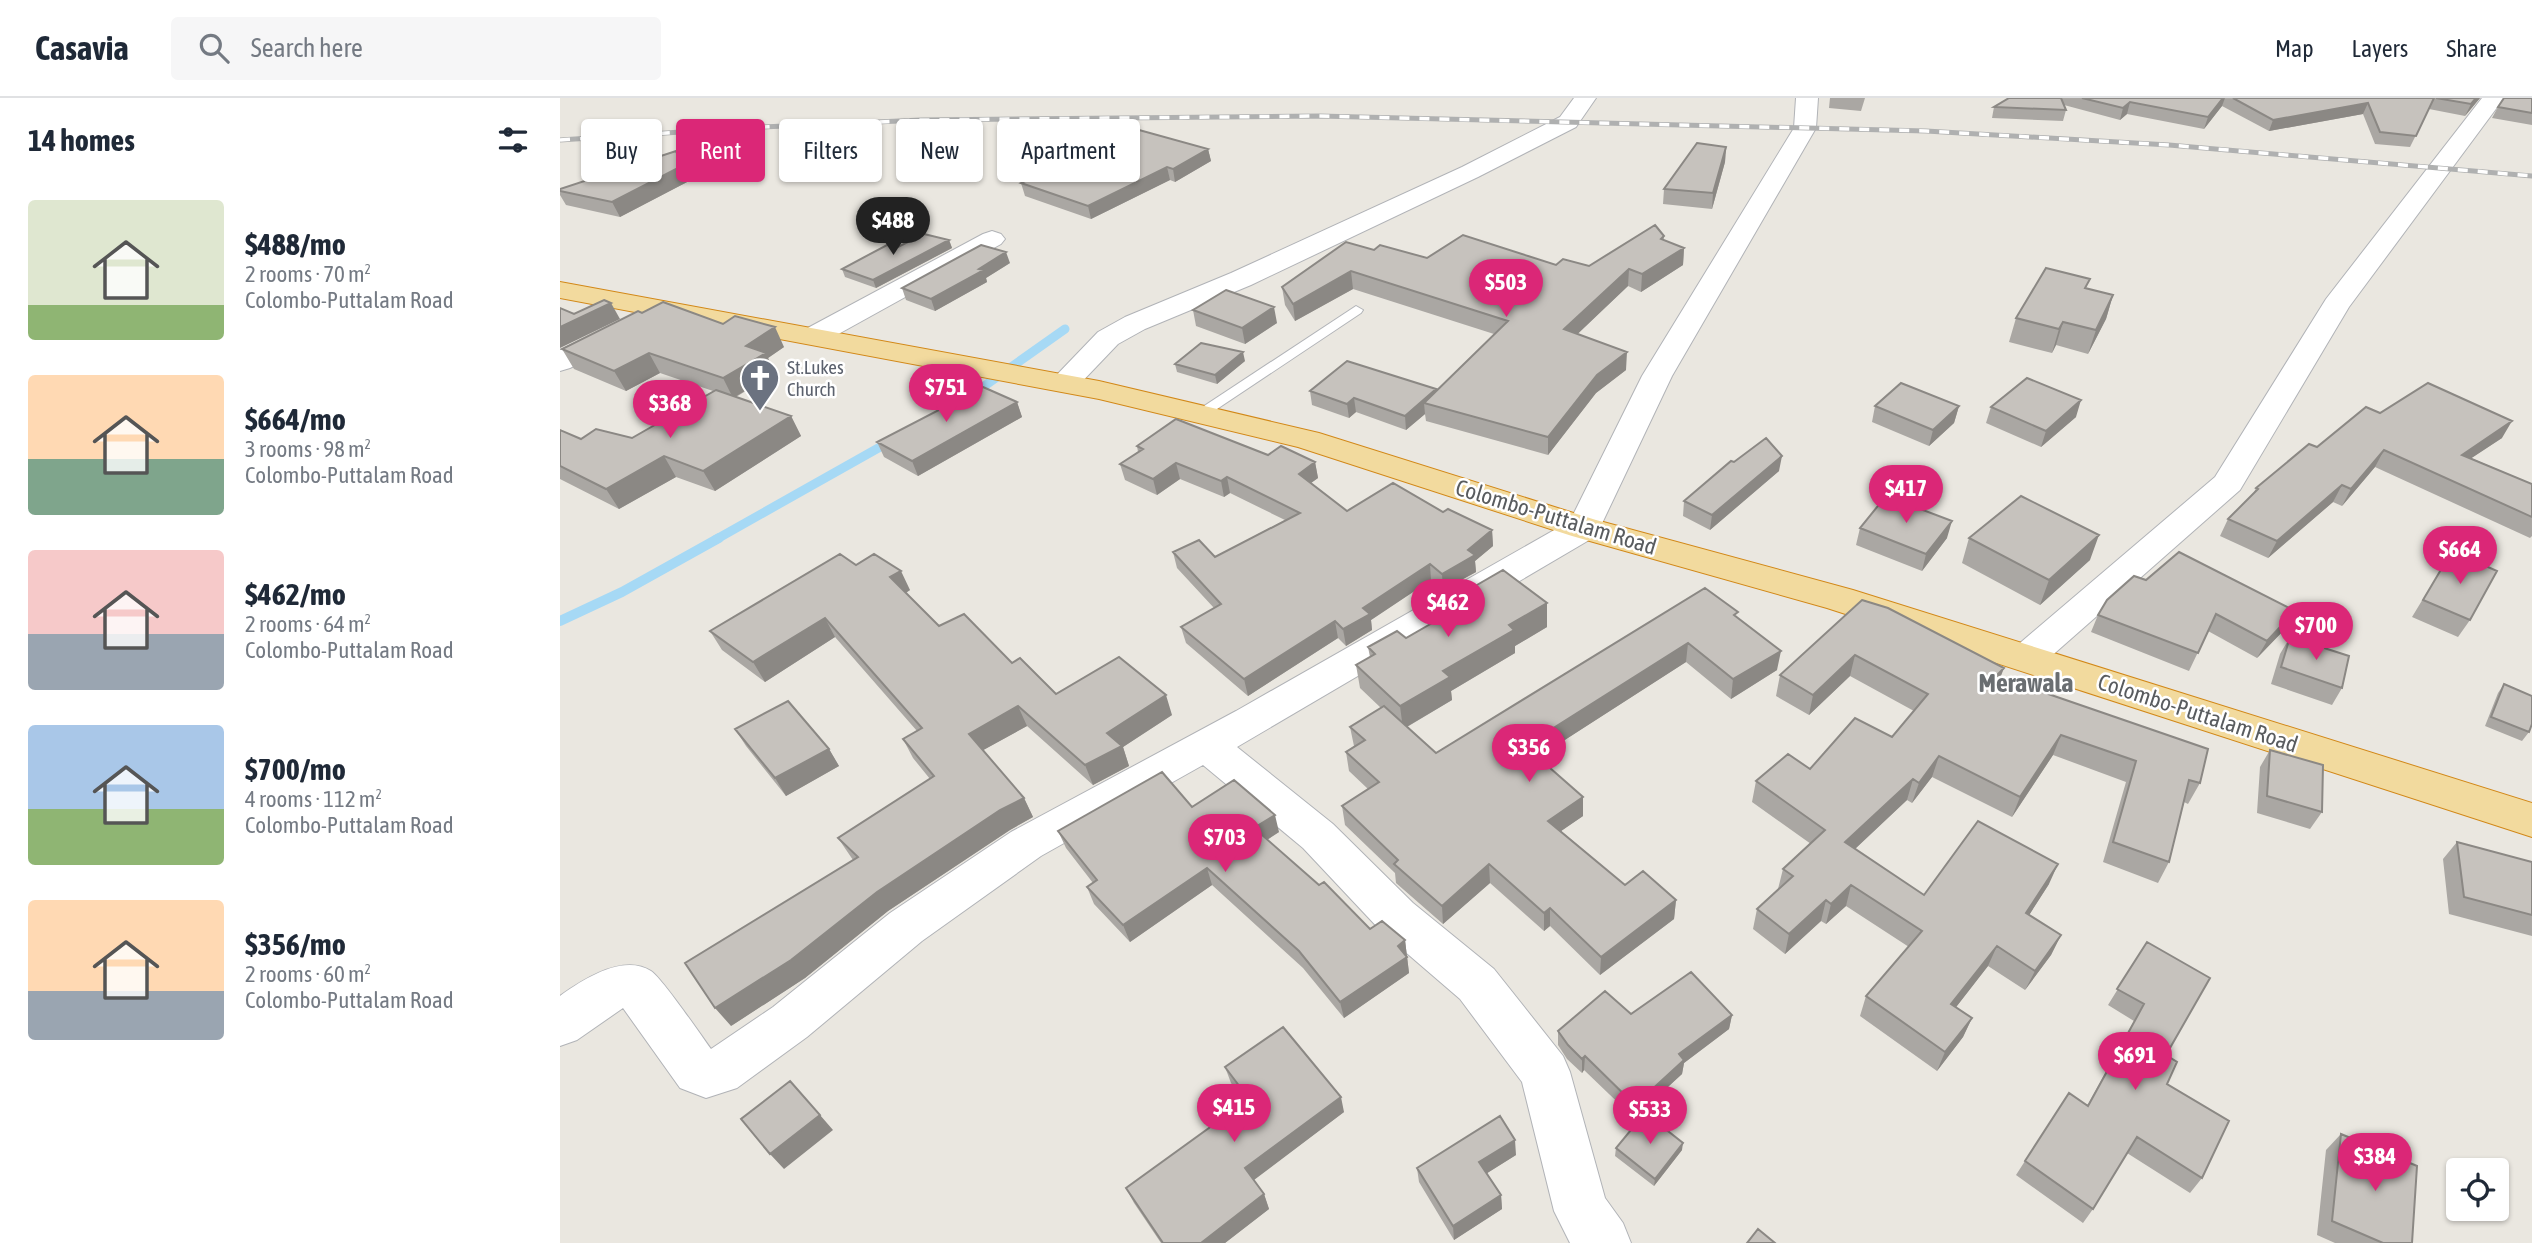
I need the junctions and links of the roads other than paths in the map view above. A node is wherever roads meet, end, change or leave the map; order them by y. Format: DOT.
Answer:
graph roads {
  1 [pos="1585,98"];
  2 [pos="1807,98"];
  3 [pos="2493,98"];
  4 [pos="992,239"];
  5 [pos="560,290"];
  6 [pos="666,308"];
  7 [pos="1356,310"];
  8 [pos="814,336"];
  9 [pos="560,362"];
  10 [pos="1064,383"];
  11 [pos="1200,414"];
  12 [pos="1584,528"];
  13 [pos="2026,658"];
  14 [pos="1205,744"];
  15 [pos="2532,820"];
  16 [pos="560,1024"];
  17 [pos="1603,1243"];
  1 -- 10 [label="street"];
  2 -- 12 [label="street"];
  3 -- 13 [label="street"];
  4 -- 8 [label="street"];
  5 -- 6 [label="highway, Colombo-Puttalam Road"];
  6 -- 8 [label="highway, Colombo-Puttalam Road"];
  6 -- 9 [label="street"];
  7 -- 11 [label="lane"];
  8 -- 10 [label="highway, Colombo-Puttalam Road"];
  10 -- 11 [label="highway, Colombo-Puttalam Road"];
  11 -- 12 [label="highway, Colombo-Puttalam Road"];
  12 -- 13 [label="highway, Colombo-Puttalam Road"];
  12 -- 14 [label="street"];
  13 -- 15 [label="highway, Colombo-Puttalam Road"];
  14 -- 16 [label="street"];
  14 -- 17 [label="street"];
}
